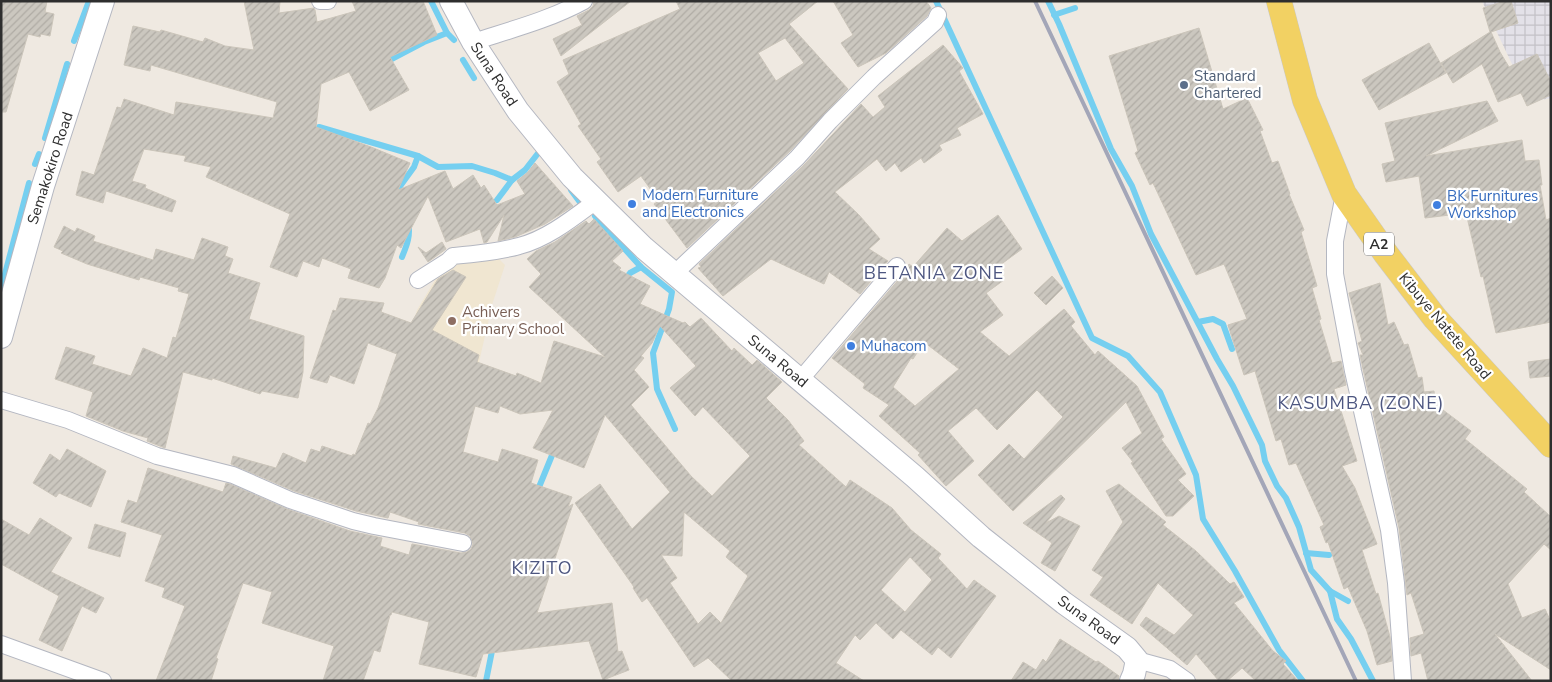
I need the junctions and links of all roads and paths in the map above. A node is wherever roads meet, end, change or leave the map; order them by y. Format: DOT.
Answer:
graph roads {
  1 [pos="103,1"];
  2 [pos="320,1"];
  3 [pos="328,1"];
  4 [pos="451,1"];
  5 [pos="584,1"];
  6 [pos="1279,1"];
  7 [pos="938,15"];
  8 [pos="473,42"];
  9 [pos="1344,194"];
  10 [pos="596,201"];
  11 [pos="897,266"];
  12 [pos="674,274"];
  13 [pos="418,280"];
  14 [pos="1,337"];
  15 [pos="800,380"];
  16 [pos="1,400"];
  17 [pos="1551,445"];
  18 [pos="463,543"];
  19 [pos="1,644"];
  20 [pos="1134,670"];
  21 [pos="103,681"];
  22 [pos="1188,681"];
  23 [pos="1403,681"];
  1 -- 14 [label="street, Semakokiro Road"];
  2 -- 3 [label="street"];
  4 -- 8 [label="street, Suna Road"];
  5 -- 8 [label="street"];
  6 -- 9 [label="main road, Kibuye Natete Road / A2"];
  7 -- 12 [label="street"];
  8 -- 10 [label="street, Suna Road"];
  9 -- 17 [label="main road, Kibuye Natete Road / A2"];
  9 -- 23 [label="street"];
  10 -- 12 [label="street, Suna Road"];
  10 -- 13 [label="street"];
  11 -- 15 [label="street"];
  12 -- 15 [label="street, Suna Road"];
  15 -- 20 [label="street, Suna Road"];
  16 -- 18 [label="street"];
  19 -- 21 [label="street"];
  20 -- 22 [label="street"];
}
